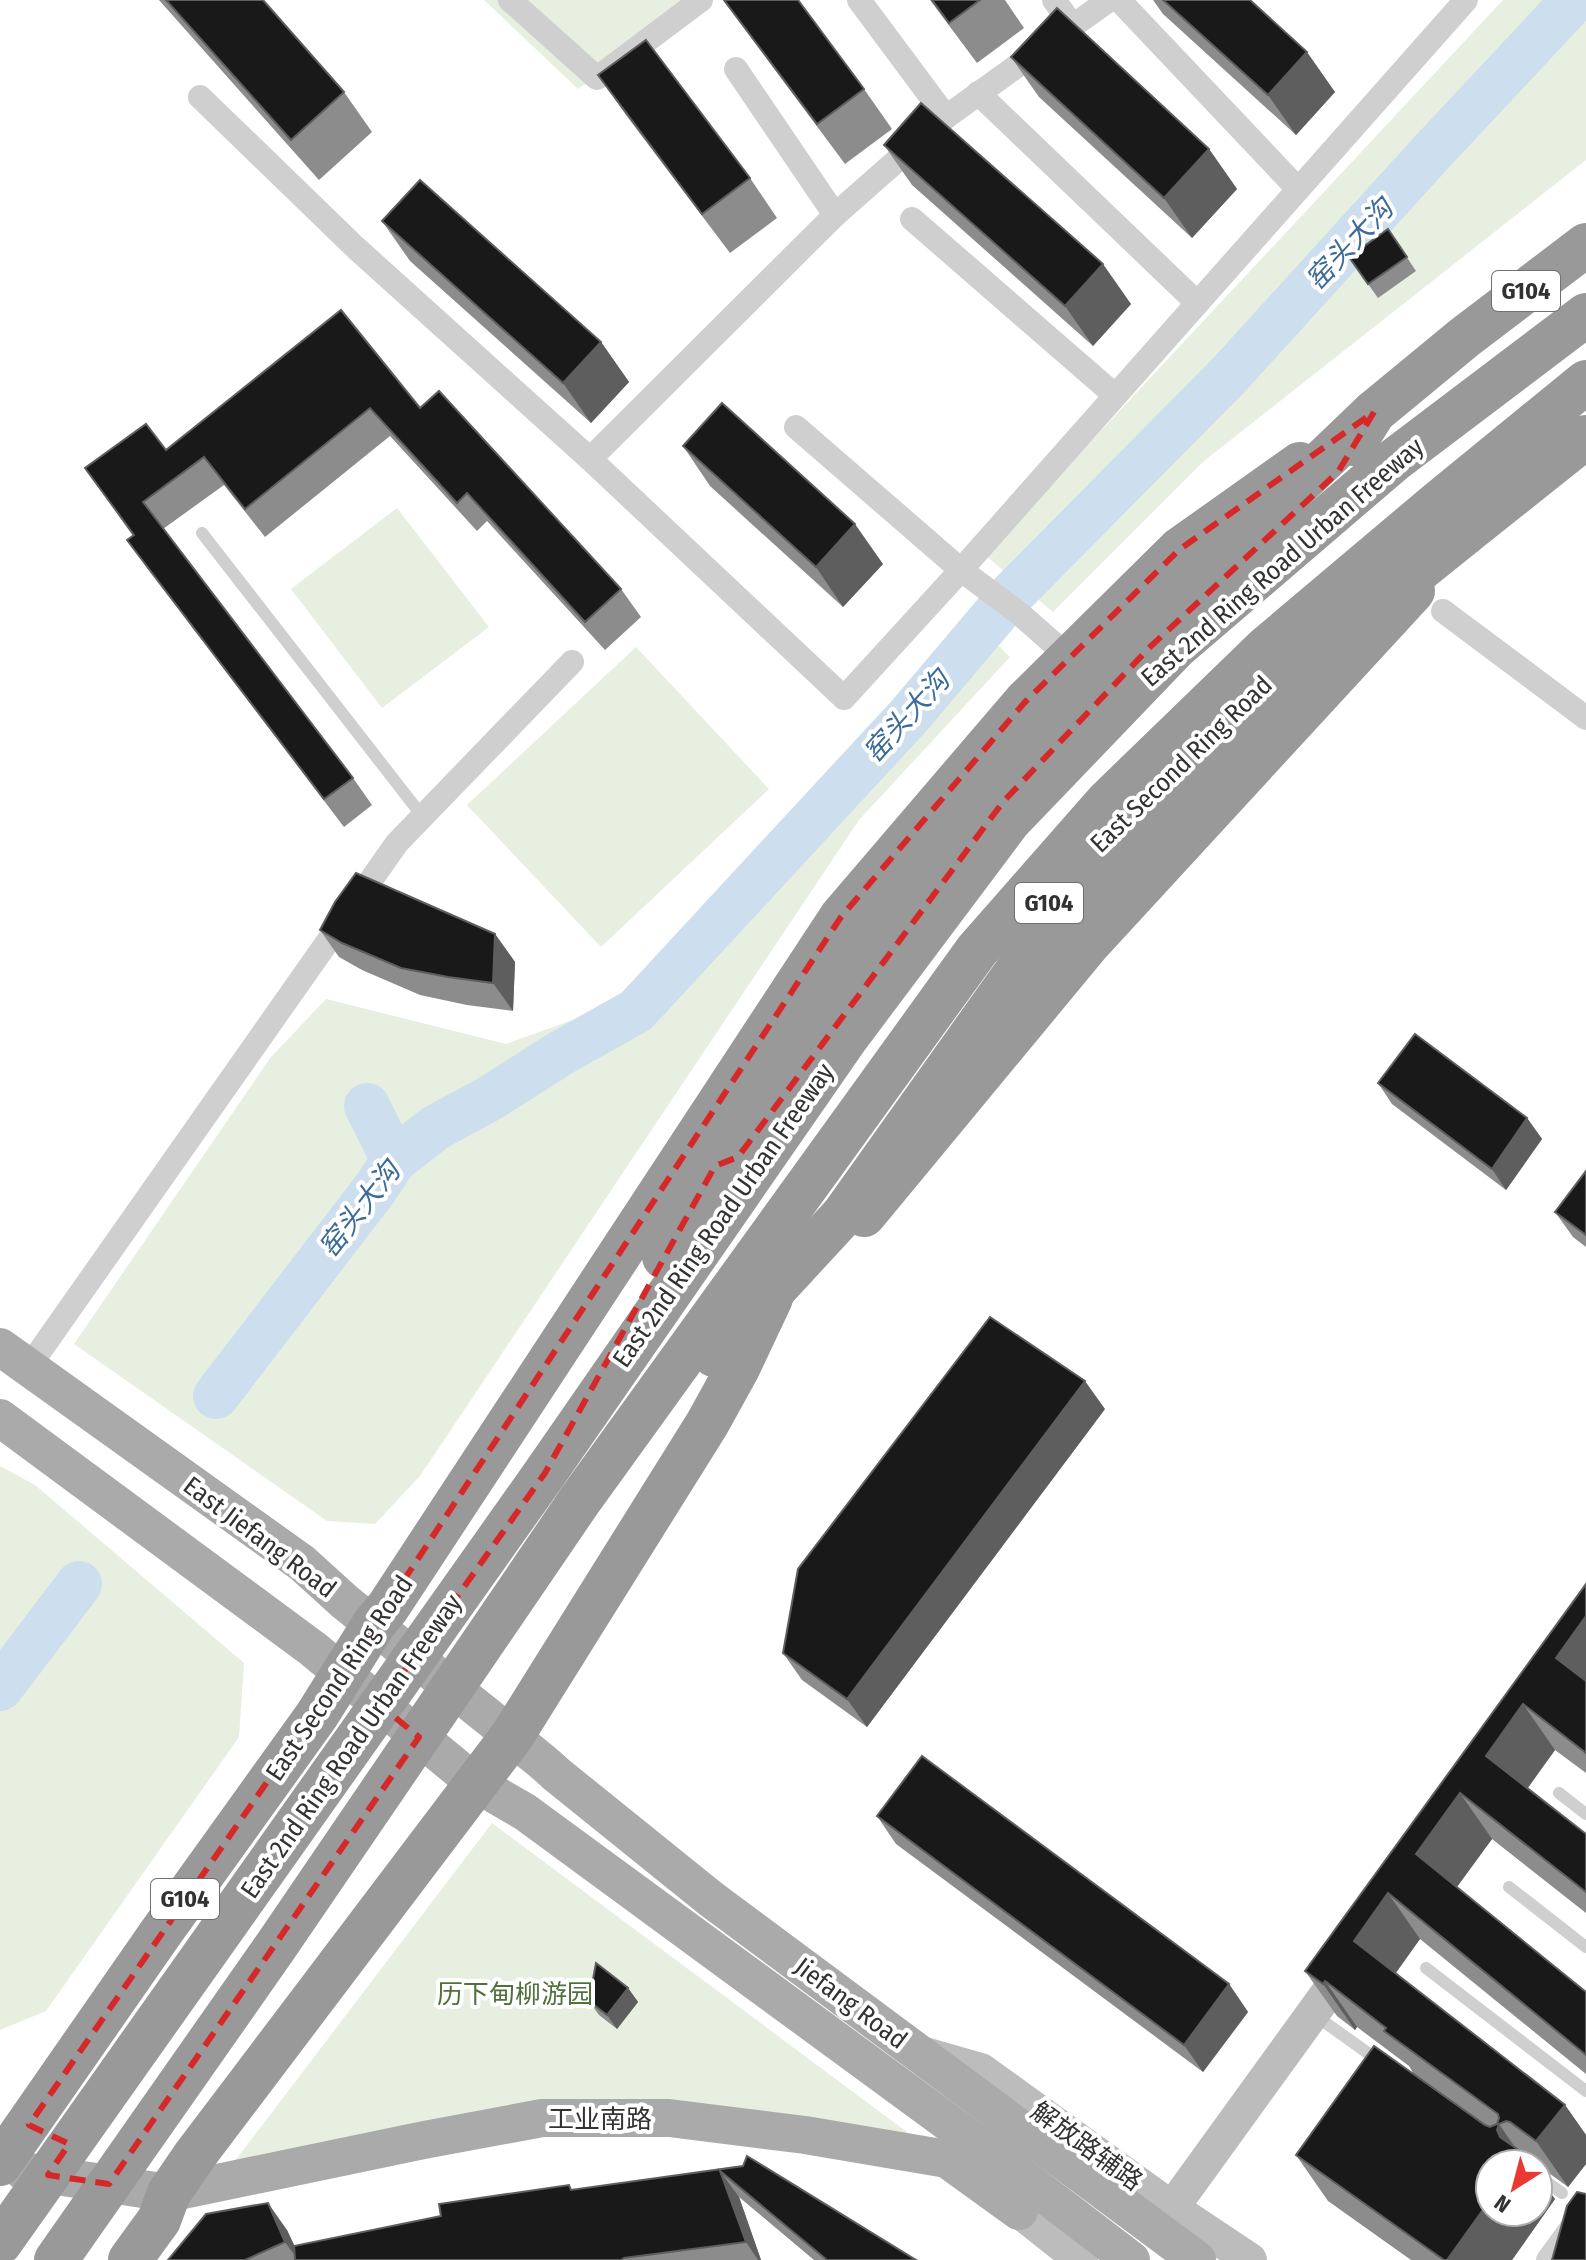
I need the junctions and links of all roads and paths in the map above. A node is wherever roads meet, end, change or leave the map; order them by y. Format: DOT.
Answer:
graph roads {
  1 [pos="510,0"];
  2 [pos="701,0"];
  3 [pos="859,0"];
  4 [pos="1054,0"];
  5 [pos="1109,0"];
  6 [pos="1119,0"];
  7 [pos="1466,0"];
  8 [pos="1073,26"];
  9 [pos="736,69"];
  10 [pos="978,93"];
  11 [pos="200,97"];
  12 [pos="946,117"];
  13 [pos="1298,189"];
  14 [pos="835,215"];
  15 [pos="912,219"];
  16 [pos="1586,245"];
  17 [pos="1190,296"];
  18 [pos="1586,315"];
  19 [pos="1586,382"];
  20 [pos="1110,391"];
  21 [pos="1374,412"];
  22 [pos="796,427"];
  23 [pos="1586,437"];
  24 [pos="590,459"];
  25 [pos="202,533"];
  26 [pos="1464,534"];
  27 [pos="961,570"];
  28 [pos="1443,611"];
  29 [pos="1060,650"];
  30 [pos="572,662"];
  31 [pos="1586,718"];
  32 [pos="423,817"];
  33 [pos="666,1184"];
  34 [pos="14,1357"];
  35 [pos="738,1368"];
  36 [pos="0,1418"];
  37 [pos="545,1473"];
  38 [pos="580,1500"];
  39 [pos="374,1624"];
  40 [pos="342,1674"];
  41 [pos="512,1736"];
  42 [pos="475,1783"];
  43 [pos="1559,1793"];
  44 [pos="1586,1814"];
  45 [pos="1509,1887"];
  46 [pos="711,1899"];
  47 [pos="689,1932"];
  48 [pos="1368,1938"];
  49 [pos="1586,1947"];
  50 [pos="1426,1968"];
  51 [pos="1313,2014"];
  52 [pos="915,2051"];
  53 [pos="1386,2066"];
  54 [pos="1586,2091"];
  55 [pos="14,2127"];
  56 [pos="0,2166"];
  57 [pos="996,2170"];
  58 [pos="1554,2187"];
  59 [pos="169,2193"];
  60 [pos="1562,2193"];
  61 [pos="1172,2208"];
  62 [pos="1586,2208"];
  63 [pos="1019,2211"];
  64 [pos="0,2243"];
  65 [pos="56,2260"];
  66 [pos="130,2260"];
  67 [pos="1081,2260"];
  68 [pos="1131,2260"];
  69 [pos="1197,2260"];
  70 [pos="1250,2260"];
  71 [pos="1548,2260"];
  1 -- 2 [label="street"];
  3 -- 12 [label="street"];
  4 -- 8 [label="street"];
  5 -- 8 [label="street"];
  6 -- 13 [label="street"];
  7 -- 13 [label="street"];
  8 -- 10 [label="street"];
  9 -- 14 [label="street"];
  10 -- 12 [label="street"];
  10 -- 17 [label="street"];
  11 -- 24 [label="street"];
  12 -- 14 [label="street"];
  13 -- 27 [label="street"];
  14 -- 24 [label="street"];
  15 -- 20 [label="street"];
  16 -- 21 [label="highway, East Second Ring Road / G104"];
  18 -- 37 [label="highway, East 2nd Ring Road Urban Freeway, bridge"];
  19 -- 38 [label="highway, East 2nd Ring Road Urban Freeway, bridge"];
  21 -- 29 [label="highway, East Second Ring Road"];
  21 -- 33 [label="highway, East Second Ring Road / G104"];
  21 -- 37 [label="highway, bridge"];
  22 -- 27 [label="street"];
  23 -- 26 [label="highway, East Second Ring Road / G104"];
  24 -- 27 [label="street"];
  25 -- 32 [label="lane"];
  26 -- 35 [label="highway, East Second Ring Road"];
  26 -- 35 [label="highway, East Second Ring Road / G104"];
  26 -- 38 [label="highway, bridge"];
  27 -- 29 [label="street"];
  28 -- 31 [label="street"];
  29 -- 33 [label="highway, East Second Ring Road"];
  30 -- 32 [label="street"];
  32 -- 34 [label="street"];
  33 -- 39 [label="highway, East Second Ring Road / G104"];
  34 -- 39 [label="main road, East Jiefang Road"];
  35 -- 41 [label="highway, East Second Ring Road / G104"];
  36 -- 40 [label="main road"];
  37 -- 64 [label="highway, East 2nd Ring Road Urban Freeway, bridge"];
  38 -- 65 [label="highway, East 2nd Ring Road Urban Freeway, bridge"];
  39 -- 40 [label="highway, East Second Ring Road / G104"];
  39 -- 41 [label="main road, East Jiefang Road"];
  40 -- 42 [label="main road"];
  40 -- 55 [label="highway, East Second Ring Road / G104"];
  41 -- 42 [label="highway, East Second Ring Road / G104"];
  41 -- 46 [label="main road, Jiefang Road"];
  42 -- 47 [label="main road, Jiefang Road"];
  42 -- 59 [label="highway, East Second Ring Road / G104"];
  43 -- 44 [label="lane"];
  45 -- 49 [label="lane"];
  46 -- 47 [label="main road"];
  46 -- 52 [label="main road, Jiefang Road"];
  47 -- 57 [label="main road, Jiefang Road"];
  48 -- 51 [label="street"];
  50 -- 54 [label="lane"];
  51 -- 53 [label="lane"];
  51 -- 61 [label="street"];
  52 -- 61 [label="street, 解放路辅路"];
  52 -- 69 [label="main road, Jiefang Road"];
  55 -- 56 [label="highway, East Second Ring Road / G104"];
  55 -- 59 [label="main road"];
  56 -- 59 [label="main road, 工业南路"];
  57 -- 59 [label="main road, 工业南路"];
  57 -- 63 [label="main road"];
  57 -- 68 [label="main road, Jiefang Road"];
  58 -- 60 [label="lane"];
  59 -- 66 [label="highway, East Second Ring Road / G104"];
  61 -- 70 [label="street, 解放路辅路"];
  62 -- 71 [label="street"];
  63 -- 67 [label="street"];
}
